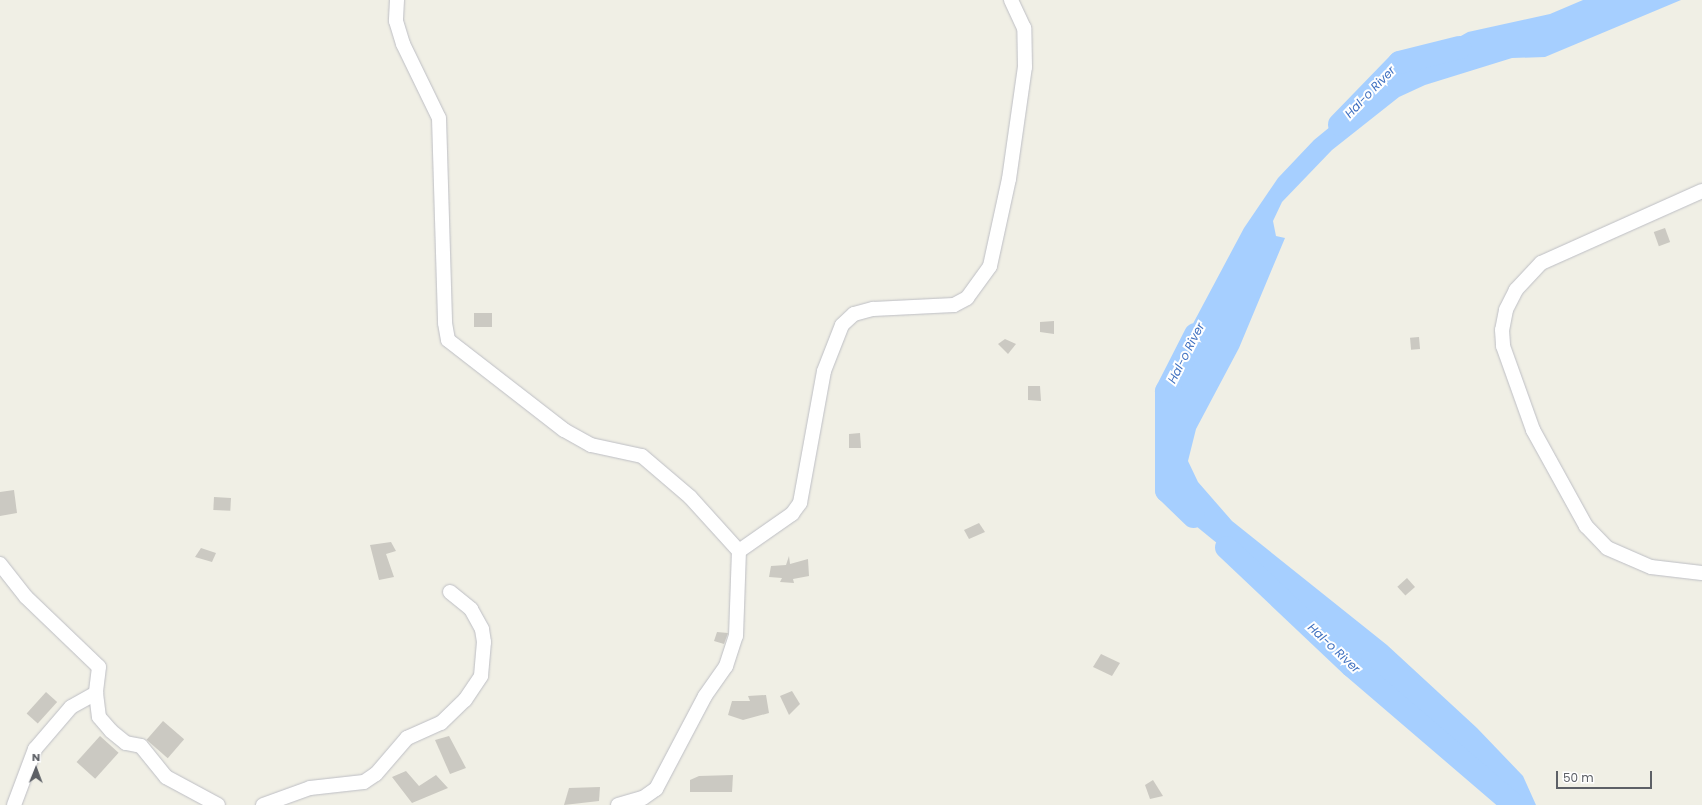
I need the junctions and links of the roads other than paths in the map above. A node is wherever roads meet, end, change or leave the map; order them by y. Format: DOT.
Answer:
graph roads {
  1 [pos="397,0"];
  2 [pos="1011,0"];
  3 [pos="1702,191"];
  4 [pos="739,551"];
  5 [pos="0,564"];
  6 [pos="1702,573"];
  7 [pos="450,592"];
  8 [pos="96,693"];
  9 [pos="649,801"];
  10 [pos="14,805"];
  11 [pos="218,805"];
  12 [pos="263,805"];
  13 [pos="618,805"];
  1 -- 4 [label="street"];
  2 -- 4 [label="street"];
  3 -- 6 [label="street"];
  4 -- 9 [label="street"];
  5 -- 8 [label="street"];
  7 -- 12 [label="street"];
  8 -- 10 [label="street"];
  8 -- 11 [label="street"];
  9 -- 13 [label="street"];
}
